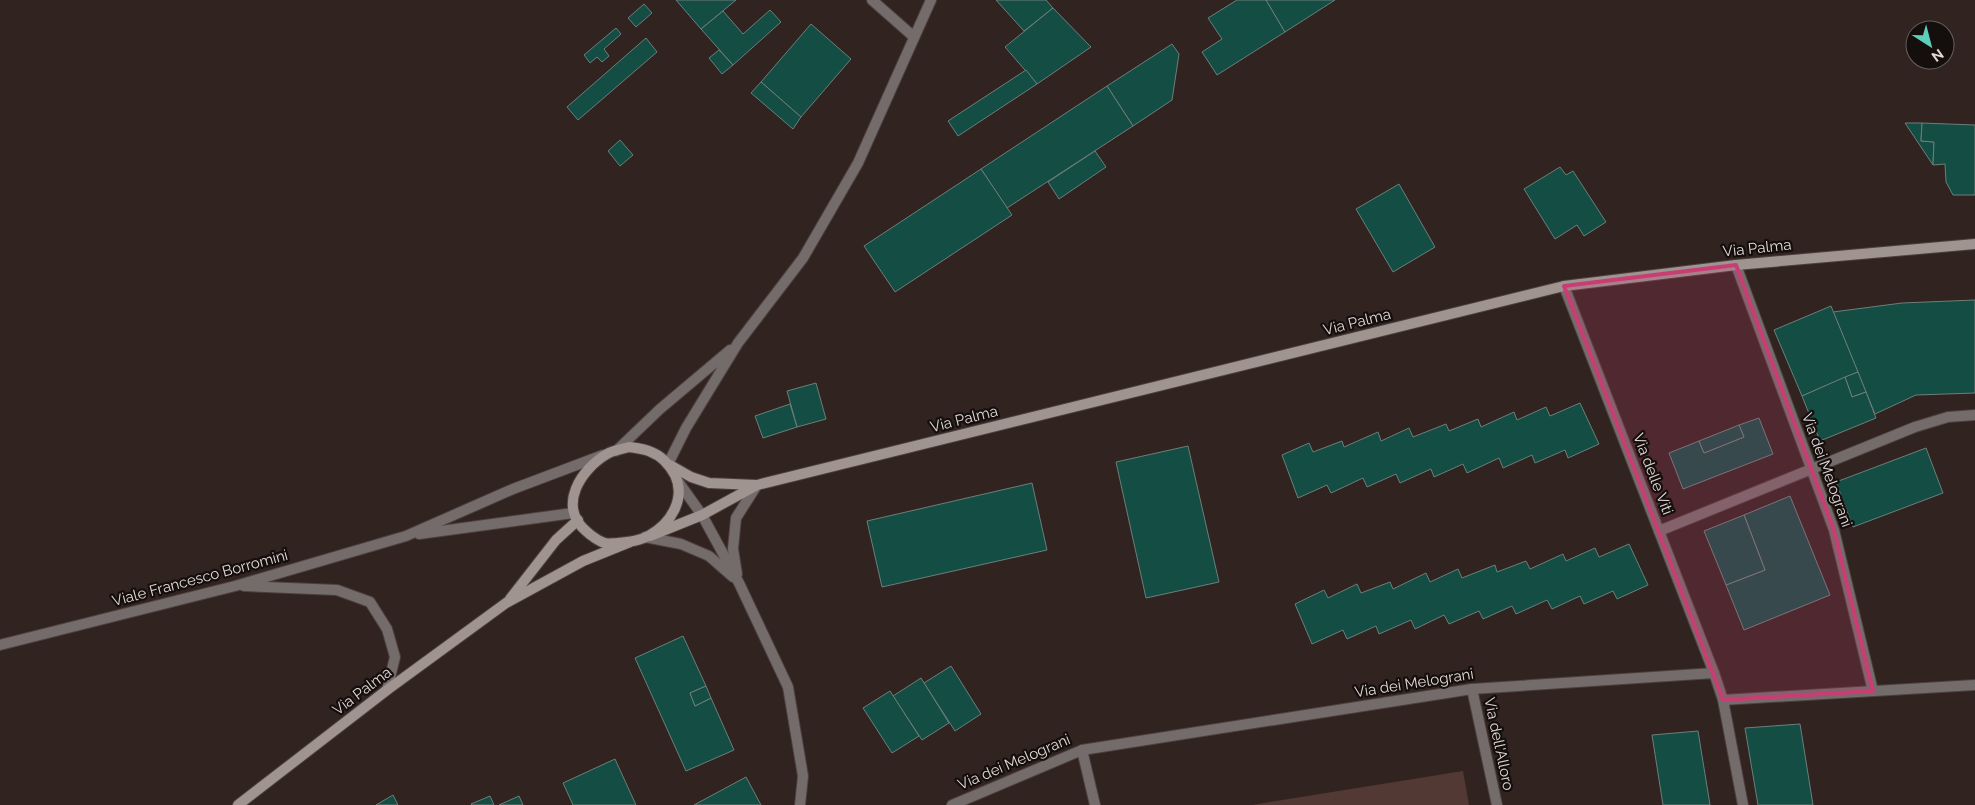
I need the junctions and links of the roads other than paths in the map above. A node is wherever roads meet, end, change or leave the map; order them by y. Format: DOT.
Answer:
graph roads {
  1 [pos="872,0"];
  2 [pos="931,0"];
  3 [pos="914,38"];
  4 [pos="1975,244"];
  5 [pos="1736,264"];
  6 [pos="1564,286"];
  7 [pos="738,343"];
  8 [pos="1975,415"];
  9 [pos="612,452"];
  10 [pos="669,465"];
  11 [pos="1811,469"];
  12 [pos="677,480"];
  13 [pos="757,485"];
  14 [pos="702,515"];
  15 [pos="576,517"];
  16 [pos="1659,531"];
  17 [pos="406,536"];
  18 [pos="647,536"];
  19 [pos="630,542"];
  20 [pos="739,583"];
  21 [pos="235,586"];
  22 [pos="506,603"];
  23 [pos="0,645"];
  24 [pos="1714,673"];
  25 [pos="1472,689"];
  26 [pos="1974,689"];
  27 [pos="387,690"];
  28 [pos="1874,691"];
  29 [pos="1723,700"];
  30 [pos="1082,750"];
  31 [pos="238,805"];
  32 [pos="800,805"];
  33 [pos="952,805"];
  34 [pos="1095,805"];
  35 [pos="1497,805"];
  36 [pos="1743,805"];
  1 -- 3 [label="street"];
  2 -- 3 [label="street"];
  3 -- 7 [label="street"];
  4 -- 5 [label="main road, Via Palma"];
  5 -- 6 [label="main road, Via Palma"];
  5 -- 11 [label="street, Via dei Melograni"];
  6 -- 13 [label="main road, Via Palma"];
  6 -- 16 [label="street, Via delle Viti"];
  7 -- 9 [label="street"];
  7 -- 10 [label="street"];
  8 -- 11 [label="street"];
  9 -- 10 [label="main road"];
  9 -- 15 [label="main road"];
  9 -- 17 [label="street"];
  10 -- 12 [label="main road"];
  10 -- 13 [label="main road"];
  11 -- 16 [label="street"];
  11 -- 28 [label="street, Via dei Melograni"];
  12 -- 14 [label="street"];
  12 -- 18 [label="main road"];
  13 -- 14 [label="main road"];
  13 -- 20 [label="street"];
  14 -- 18 [label="main road"];
  14 -- 20 [label="street"];
  15 -- 17 [label="street"];
  15 -- 19 [label="main road"];
  15 -- 22 [label="main road"];
  16 -- 24 [label="street, Via delle Viti"];
  17 -- 21 [label="street, Viale Francesco Borromini"];
  18 -- 19 [label="main road"];
  18 -- 20 [label="street"];
  19 -- 22 [label="main road"];
  20 -- 32 [label="street"];
  21 -- 23 [label="street, Viale Francesco Borromini"];
  21 -- 27 [label="street"];
  22 -- 27 [label="main road, Via Palma"];
  24 -- 25 [label="street, Via dei Melograni"];
  24 -- 29 [label="street"];
  25 -- 30 [label="street, Via dei Melograni"];
  25 -- 35 [label="street, Via dell'Alloro"];
  26 -- 28 [label="street"];
  27 -- 31 [label="main road, Via Palma"];
  28 -- 29 [label="street"];
  29 -- 36 [label="street"];
  30 -- 33 [label="street, Via dei Melograni"];
  30 -- 34 [label="street"];
}
